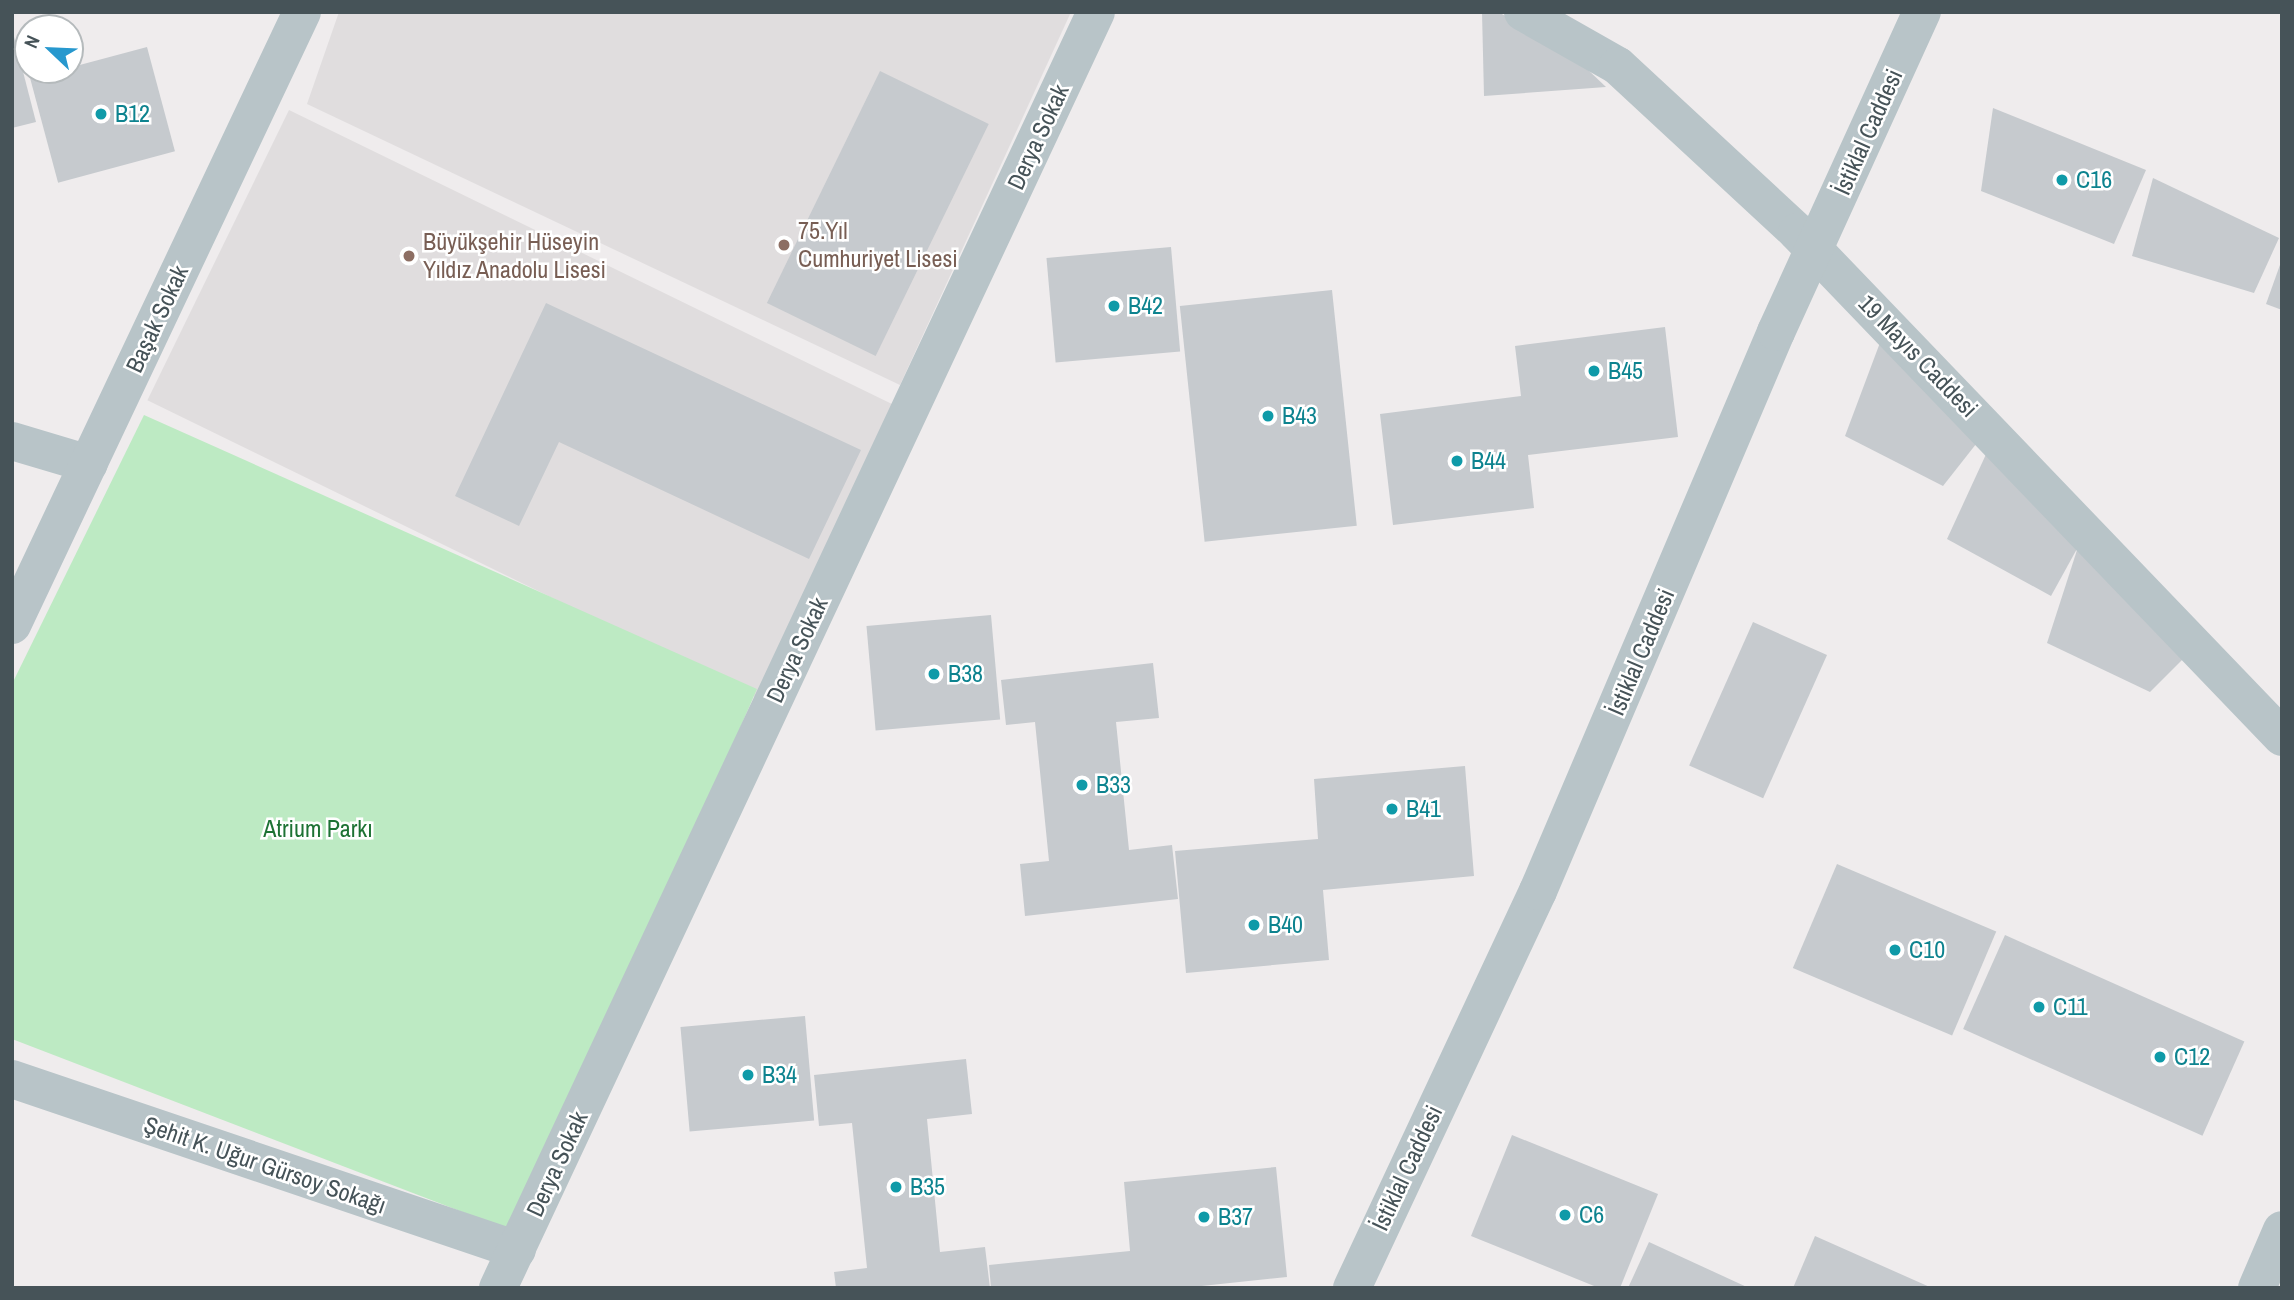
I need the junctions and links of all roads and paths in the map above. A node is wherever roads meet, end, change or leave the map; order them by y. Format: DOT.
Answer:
graph roads {
  1 [pos="302,12"];
  2 [pos="1096,12"];
  3 [pos="1523,12"];
  4 [pos="1922,12"];
  5 [pos="1815,249"];
  6 [pos="12,441"];
  7 [pos="89,464"];
  8 [pos="12,625"];
  9 [pos="2282,737"];
  10 [pos="12,1079"];
  11 [pos="2282,1230"];
  12 [pos="517,1250"];
  13 [pos="499,1288"];
  14 [pos="1352,1288"];
  15 [pos="2257,1288"];
  1 -- 7 [label="street, Başak Sokak"];
  2 -- 12 [label="street, Derya Sokak"];
  3 -- 5 [label="street, 19 Mayıs Caddesi"];
  4 -- 5 [label="street, İstiklal Caddesi"];
  5 -- 9 [label="street, 19 Mayıs Caddesi"];
  5 -- 14 [label="street, İstiklal Caddesi"];
  6 -- 7 [label="street"];
  7 -- 8 [label="street, Başak Sokak"];
  10 -- 12 [label="street, Şehit K. Uğur Gürsoy Sokağı"];
  11 -- 15 [label="street"];
  12 -- 13 [label="street, Derya Sokak"];
}
